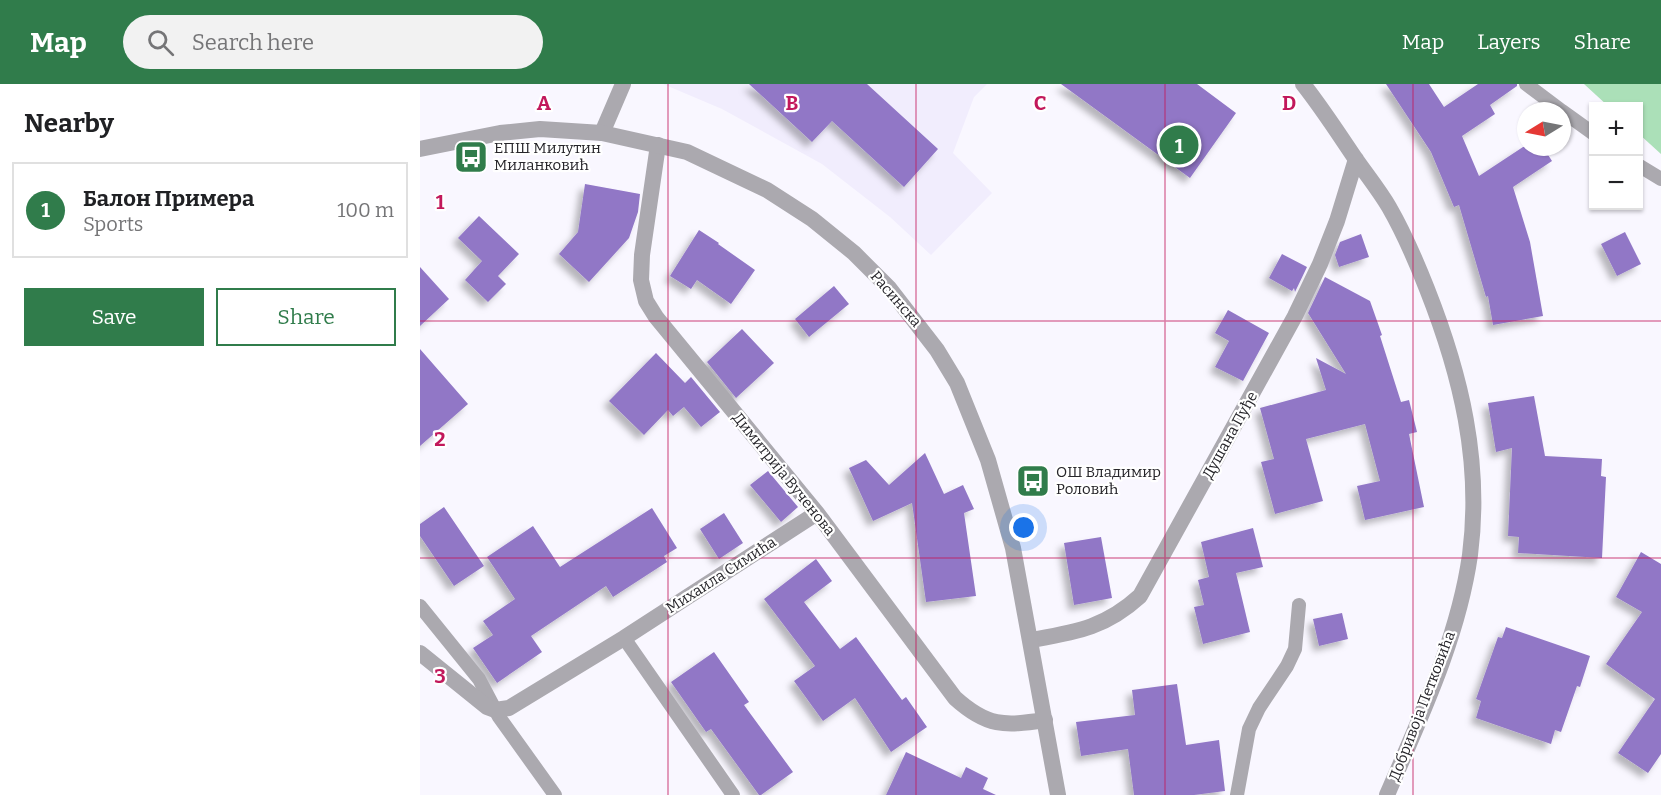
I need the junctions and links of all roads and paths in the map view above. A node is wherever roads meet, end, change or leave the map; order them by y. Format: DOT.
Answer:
graph roads {
  1 [pos="623,84"];
  2 [pos="1303,84"];
  3 [pos="1526,84"];
  4 [pos="1550,102"];
  5 [pos="1571,118"];
  6 [pos="1589,131"];
  7 [pos="602,133"];
  8 [pos="658,145"];
  9 [pos="420,149"];
  10 [pos="1356,159"];
  11 [pos="1643,168"];
  12 [pos="1661,178"];
  13 [pos="817,513"];
  14 [pos="1299,605"];
  15 [pos="420,606"];
  16 [pos="624,638"];
  17 [pos="1031,640"];
  18 [pos="420,653"];
  19 [pos="495,710"];
  20 [pos="1045,720"];
  21 [pos="555,795"];
  22 [pos="733,795"];
  23 [pos="1058,795"];
  24 [pos="1237,795"];
  25 [pos="1387,795"];
  1 -- 7 [label="street"];
  2 -- 10 [label="street, Добривоја Петковића"];
  3 -- 4 [label="lane"];
  5 -- 6 [label="lane"];
  7 -- 8 [label="street, Расинска"];
  7 -- 9 [label="street, Расинска"];
  8 -- 13 [label="street, Димитрија Вученова"];
  8 -- 17 [label="street, Расинска"];
  10 -- 17 [label="street, Душана Пуђе"];
  10 -- 25 [label="street, Добривоја Петковића"];
  11 -- 12 [label="lane"];
  13 -- 16 [label="street, Михаила Симића"];
  13 -- 20 [label="street, Димитрија Вученова"];
  14 -- 24 [label="lane"];
  15 -- 19 [label="lane"];
  16 -- 19 [label="street, Михаила Симића"];
  16 -- 22 [label="lane"];
  17 -- 20 [label="street, Расинска"];
  18 -- 19 [label="street"];
  19 -- 21 [label="lane"];
  20 -- 23 [label="street, Расинска"];
}
